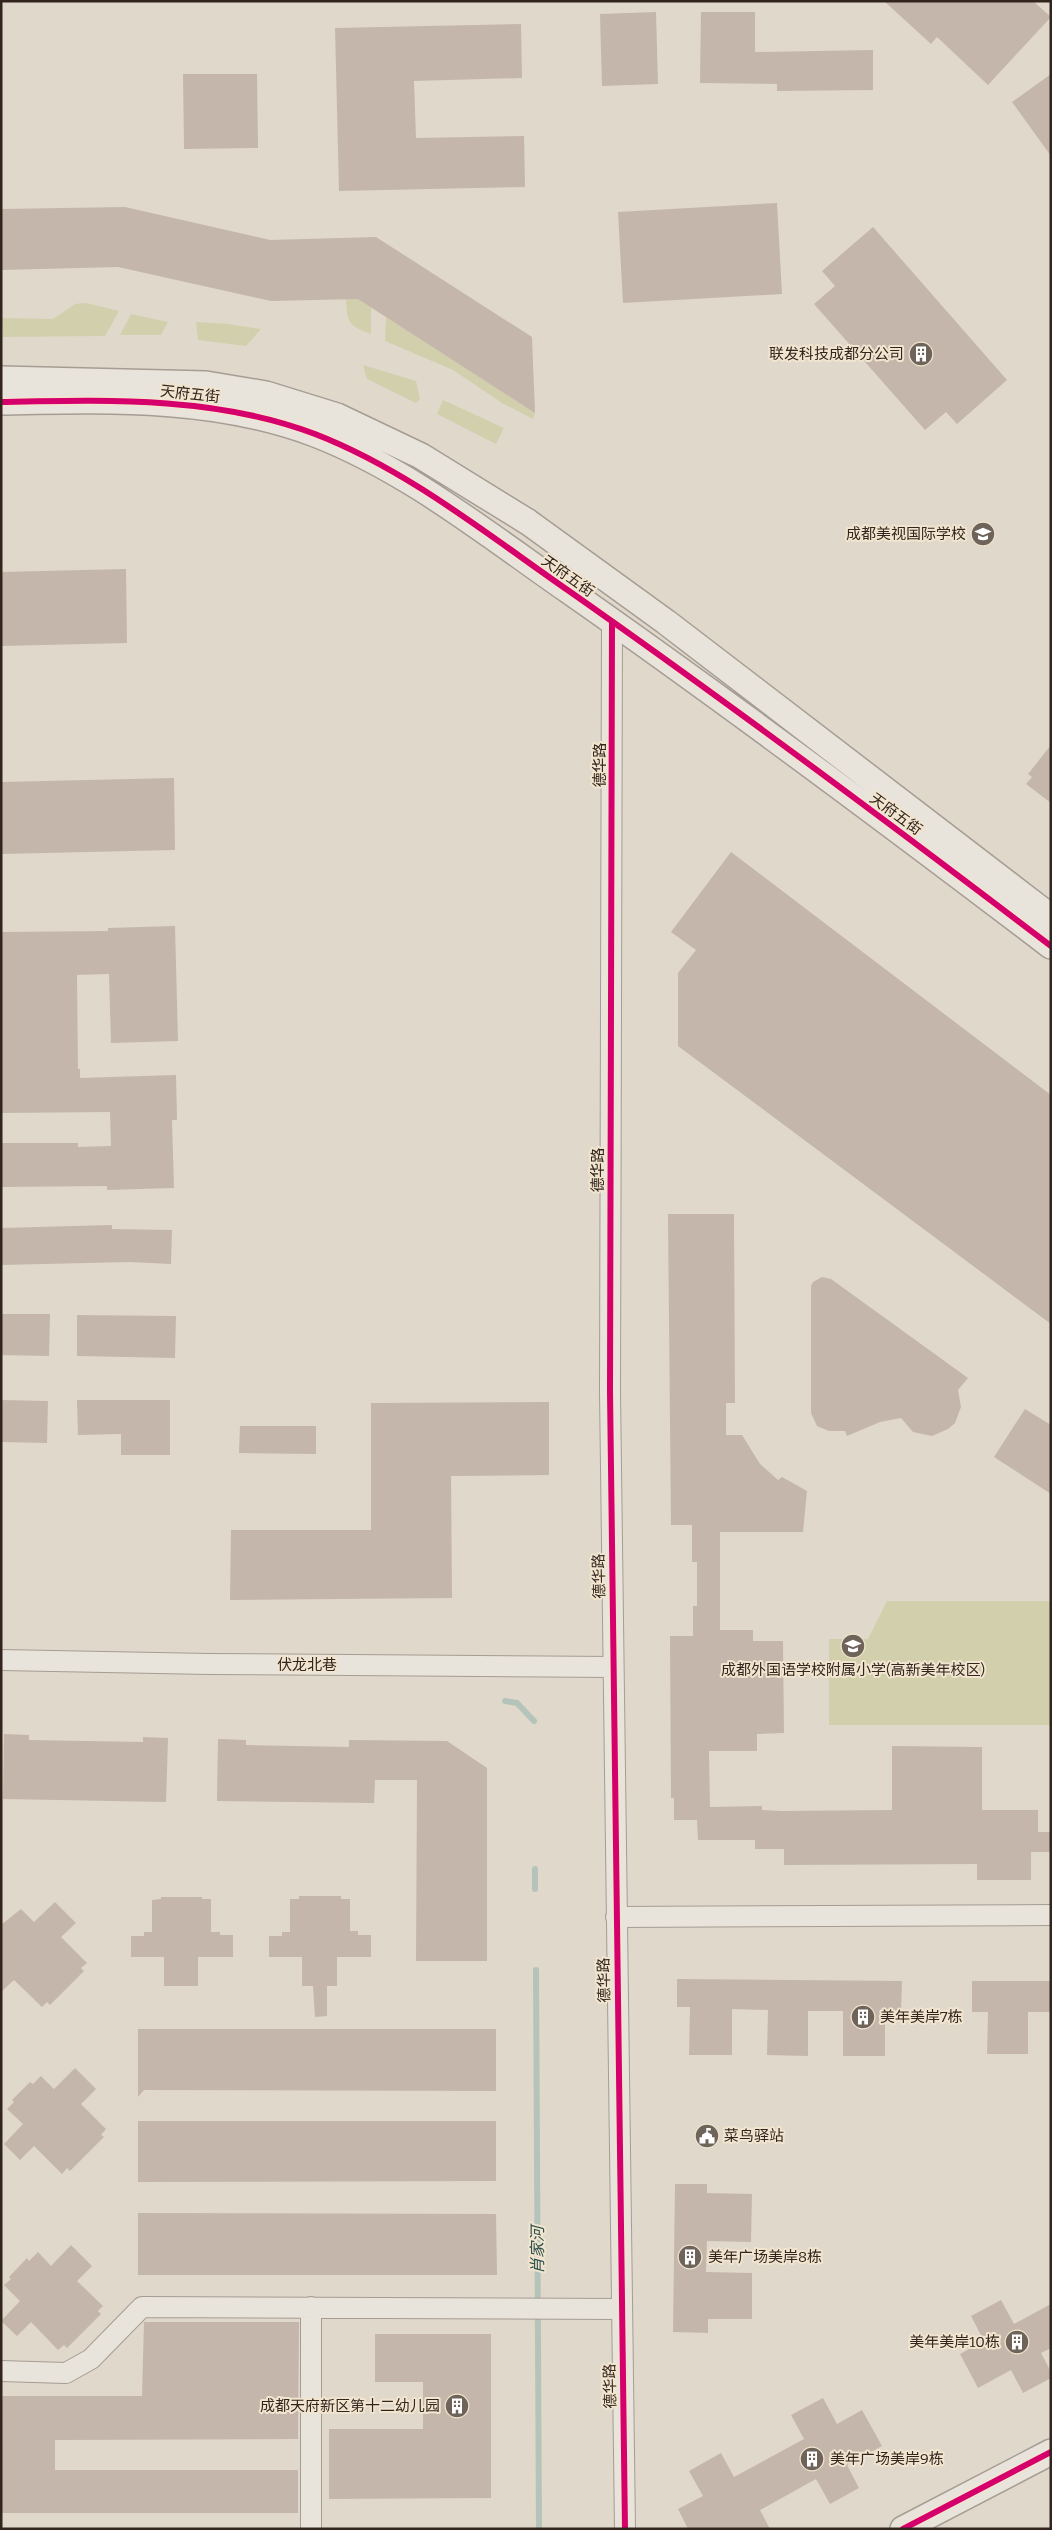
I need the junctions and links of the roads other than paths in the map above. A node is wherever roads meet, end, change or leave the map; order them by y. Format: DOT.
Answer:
graph roads {
  1 [pos="1,379"];
  2 [pos="1,402"];
  3 [pos="612,622"];
  4 [pos="1051,917"];
  5 [pos="1051,946"];
  6 [pos="1,1660"];
  7 [pos="613,1667"];
  8 [pos="1051,1915"];
  9 [pos="616,1917"];
  10 [pos="311,2307"];
  11 [pos="621,2309"];
  12 [pos="1,2371"];
  13 [pos="1051,2452"];
  14 [pos="311,2529"];
  15 [pos="625,2529"];
  16 [pos="903,2529"];
  1 -- 4 [label="street, 天府五街"];
  2 -- 3 [label="street, 天府五街"];
  3 -- 5 [label="street, 天府五街"];
  3 -- 7 [label="street, 德华路"];
  6 -- 7 [label="street, 伏龙北巷"];
  7 -- 9 [label="street, 德华路"];
  8 -- 9 [label="street"];
  9 -- 11 [label="street, 德华路"];
  10 -- 11 [label="street"];
  10 -- 12 [label="street"];
  10 -- 14 [label="street"];
  11 -- 15 [label="street, 德华路"];
  13 -- 16 [label="street"];
}
